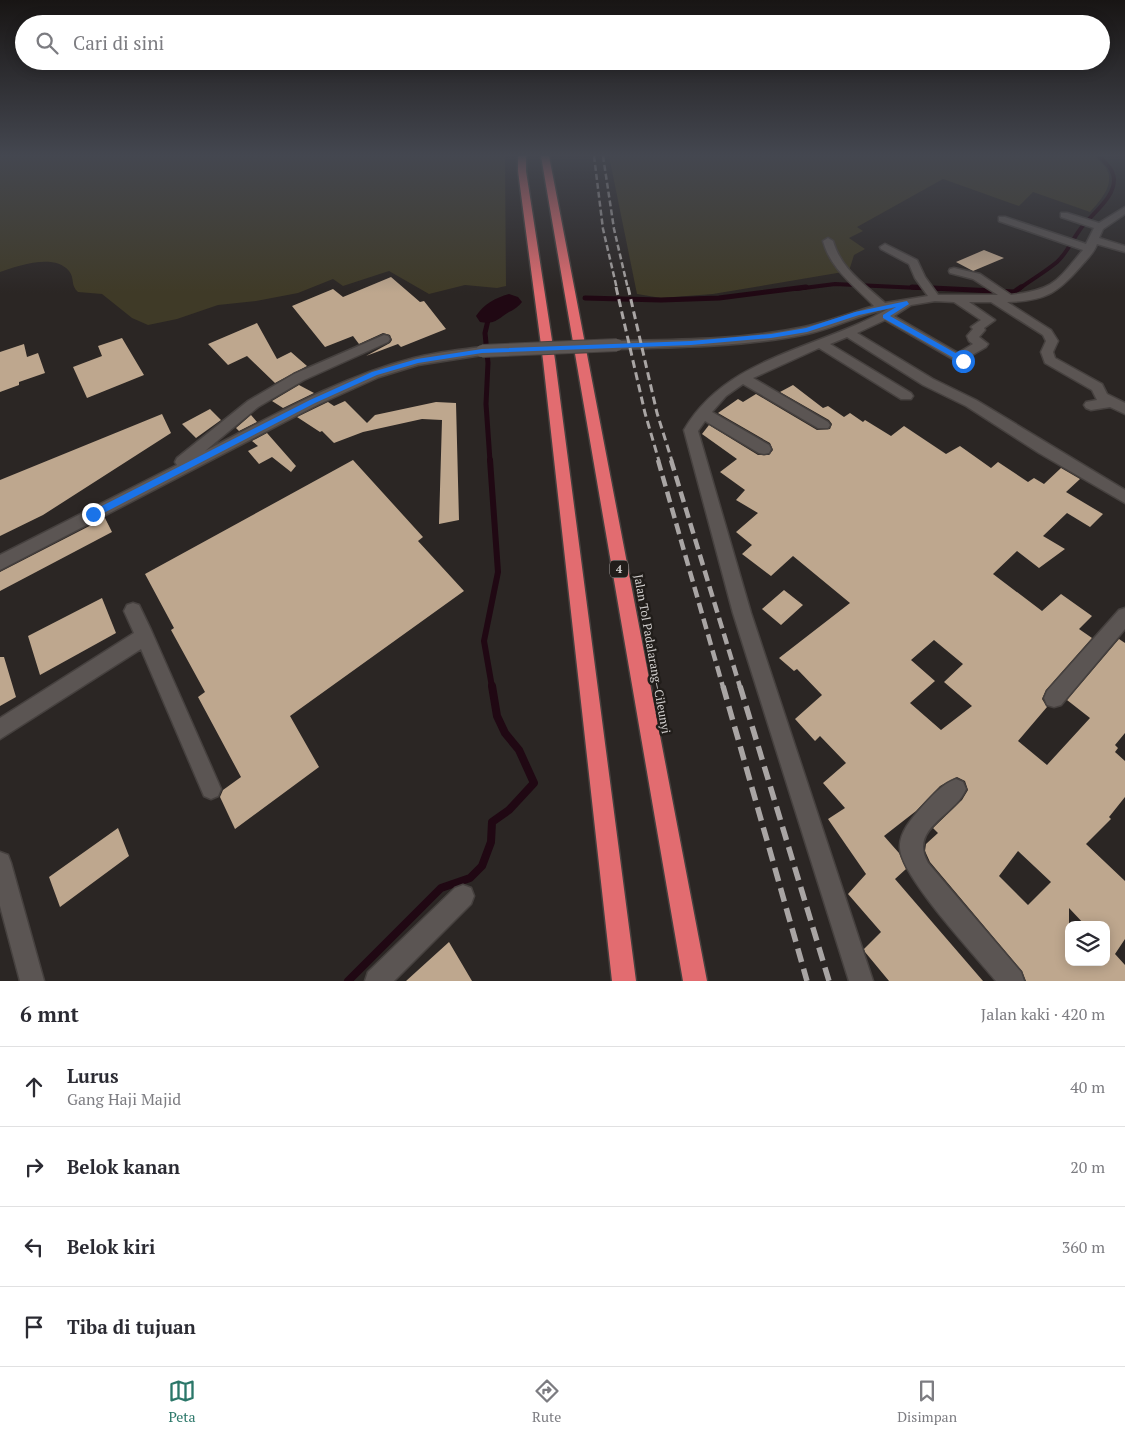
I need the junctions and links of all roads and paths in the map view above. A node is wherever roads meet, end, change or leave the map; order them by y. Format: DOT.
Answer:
graph roads {
  1 [pos="526,202"];
  2 [pos="553,202"];
  3 [pos="1125,210"];
  4 [pos="1064,215"];
  5 [pos="1002,219"];
  6 [pos="1100,227"];
  7 [pos="828,241"];
  8 [pos="1089,245"];
  9 [pos="886,247"];
  10 [pos="1125,249"];
  11 [pos="954,272"];
  12 [pos="929,291"];
  13 [pos="1000,295"];
  14 [pos="956,298"];
  15 [pos="884,311"];
  16 [pos="848,333"];
  17 [pos="384,339"];
  18 [pos="821,344"];
  19 [pos="744,379"];
  20 [pos="906,396"];
  21 [pos="1111,402"];
  22 [pos="1091,405"];
  23 [pos="1125,409"];
  24 [pos="703,414"];
  25 [pos="823,425"];
  26 [pos="764,449"];
  27 [pos="168,475"];
  28 [pos="1125,497"];
  29 [pos="0,563"];
  30 [pos="133,611"];
  31 [pos="1125,616"];
  32 [pos="145,636"];
  33 [pos="1054,698"];
  34 [pos="0,729"];
  35 [pos="956,788"];
  36 [pos="211,789"];
  37 [pos="0,862"];
  38 [pos="463,896"];
  39 [pos="32,981"];
  40 [pos="376,981"];
  41 [pos="624,981"];
  42 [pos="695,981"];
  43 [pos="861,981"];
  44 [pos="1012,981"];
  1 -- 41 [label="highway"];
  2 -- 42 [label="highway, Jalan Tol Padalarang–Cileunyi / 4"];
  3 -- 6 [label="street"];
  4 -- 6 [label="street"];
  5 -- 8 [label="street"];
  6 -- 8 [label="street"];
  7 -- 15 [label="street"];
  8 -- 10 [label="street"];
  8 -- 13 [label="street"];
  9 -- 12 [label="street"];
  11 -- 13 [label="street"];
  12 -- 14 [label="street"];
  12 -- 15 [label="street"];
  13 -- 14 [label="street"];
  13 -- 21 [label="street"];
  14 -- 15 [label="street"];
  15 -- 16 [label="street"];
  15 -- 27 [label="street, bridge"];
  16 -- 18 [label="street"];
  16 -- 28 [label="street"];
  17 -- 27 [label="street"];
  18 -- 19 [label="street"];
  18 -- 20 [label="street"];
  19 -- 24 [label="street"];
  19 -- 25 [label="street"];
  21 -- 22 [label="street"];
  21 -- 23 [label="street"];
  24 -- 26 [label="street"];
  24 -- 43 [label="street"];
  27 -- 29 [label="street"];
  30 -- 32 [label="street"];
  31 -- 33 [label="street"];
  32 -- 34 [label="street"];
  32 -- 36 [label="street"];
  35 -- 44 [label="street"];
  37 -- 39 [label="street"];
  38 -- 40 [label="street"];
}
